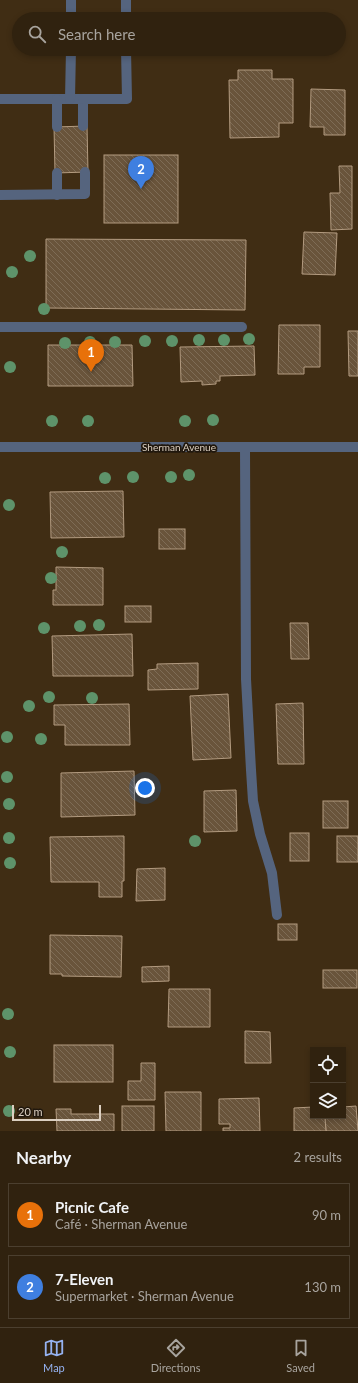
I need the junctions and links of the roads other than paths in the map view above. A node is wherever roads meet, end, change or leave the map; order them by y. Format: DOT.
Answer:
graph roads {
  1 [pos="71,0"];
  2 [pos="126,0"];
  3 [pos="71,12"];
  4 [pos="126,12"];
  5 [pos="71,56"];
  6 [pos="126,56"];
  7 [pos="0,99"];
  8 [pos="57,99"];
  9 [pos="70,99"];
  10 [pos="83,99"];
  11 [pos="83,126"];
  12 [pos="57,127"];
  13 [pos="85,172"];
  14 [pos="57,173"];
  15 [pos="0,195"];
  16 [pos="57,195"];
  17 [pos="242,326"];
  18 [pos="0,327"];
  19 [pos="0,447"];
  20 [pos="245,447"];
  21 [pos="358,447"];
  22 [pos="277,915"];
  1 -- 3 [label="street"];
  2 -- 4 [label="street"];
  5 -- 9 [label="street"];
  6 -- 10 [label="street"];
  7 -- 8 [label="street"];
  8 -- 9 [label="street"];
  8 -- 12 [label="street"];
  9 -- 10 [label="street"];
  10 -- 11 [label="street"];
  13 -- 16 [label="street"];
  14 -- 16 [label="street"];
  15 -- 16 [label="street"];
  17 -- 18 [label="street"];
  19 -- 20 [label="street, Sherman Avenue"];
  20 -- 21 [label="street, Sherman Avenue"];
  20 -- 22 [label="street"];
}
